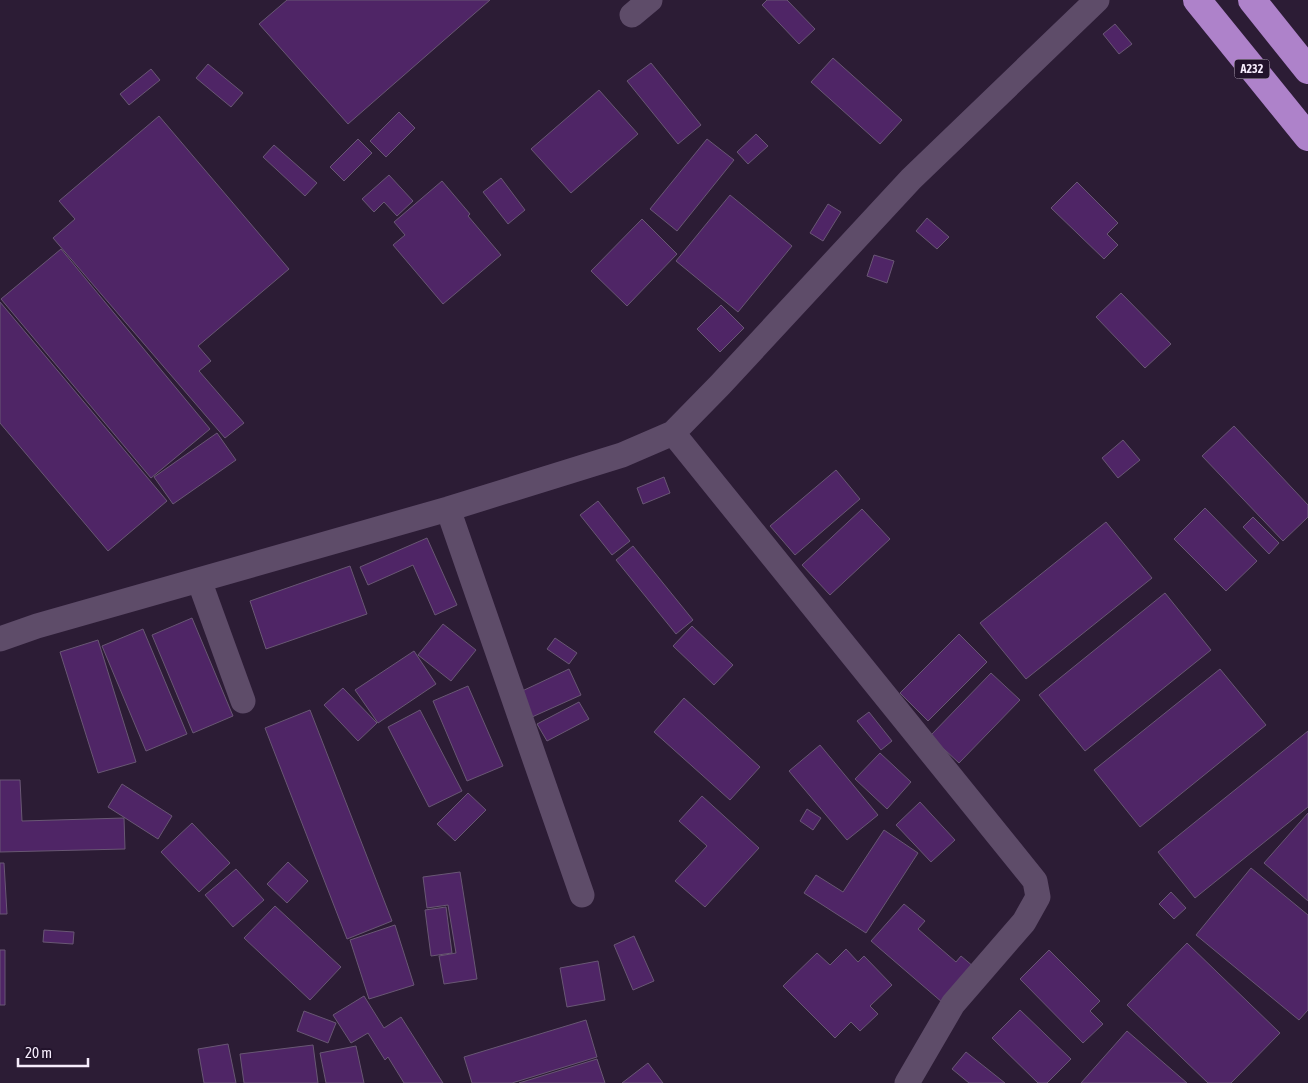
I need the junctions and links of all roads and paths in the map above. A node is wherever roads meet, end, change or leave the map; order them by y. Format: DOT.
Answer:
graph roads {
  1 [pos="1097,0"];
  2 [pos="1197,0"];
  3 [pos="1252,0"];
  4 [pos="1308,70"];
  5 [pos="1308,137"];
  6 [pos="673,433"];
  7 [pos="448,509"];
  8 [pos="199,580"];
  9 [pos="0,639"];
  10 [pos="243,701"];
  11 [pos="582,895"];
  12 [pos="907,1083"];
  1 -- 6 [label="street"];
  2 -- 5 [label="highway, A232"];
  3 -- 4 [label="highway"];
  6 -- 7 [label="street"];
  6 -- 12 [label="street"];
  7 -- 8 [label="street"];
  7 -- 11 [label="street"];
  8 -- 9 [label="street"];
  8 -- 10 [label="street"];
}
